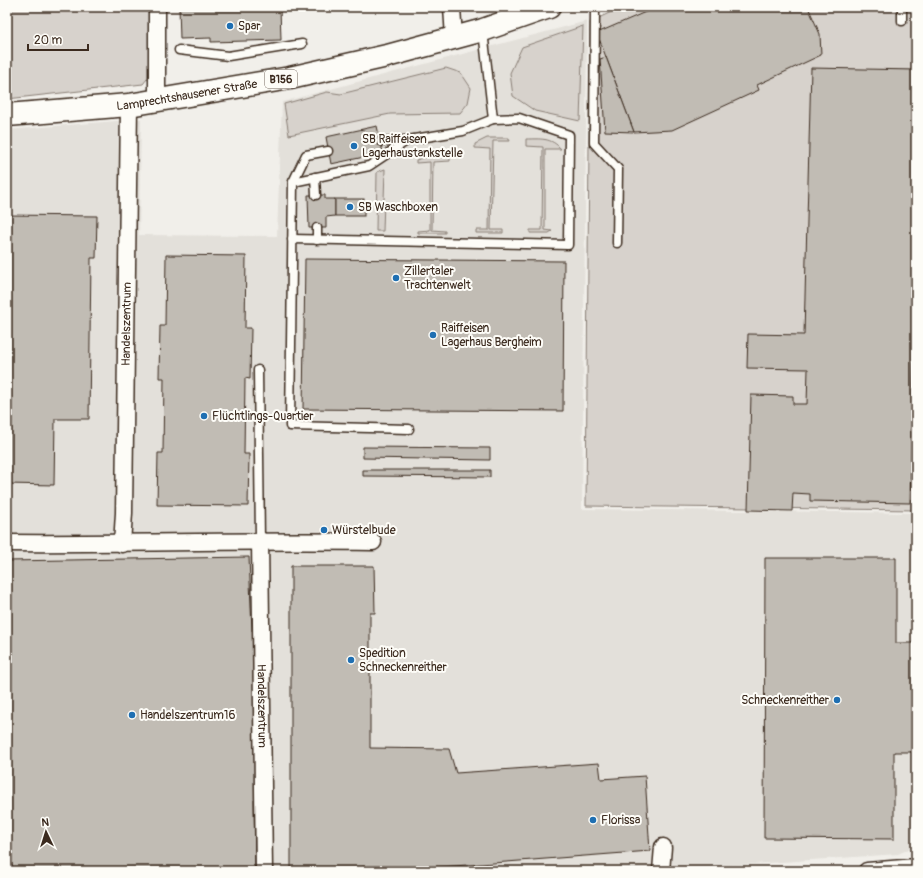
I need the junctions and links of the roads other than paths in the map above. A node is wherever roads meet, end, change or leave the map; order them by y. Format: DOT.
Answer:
graph roads {
  1 [pos="157,7"];
  2 [pos="452,7"];
  3 [pos="549,7"];
  4 [pos="595,7"];
  5 [pos="902,7"];
  6 [pos="902,21"];
  7 [pos="483,30"];
  8 [pos="454,38"];
  9 [pos="302,44"];
  10 [pos="179,50"];
  11 [pos="157,100"];
  12 [pos="129,105"];
  13 [pos="7,115"];
  14 [pos="493,119"];
  15 [pos="408,140"];
  16 [pos="380,141"];
  17 [pos="328,151"];
  18 [pos="315,177"];
  19 [pos="294,182"];
  20 [pos="316,195"];
  21 [pos="317,228"];
  22 [pos="292,239"];
  23 [pos="317,240"];
  24 [pos="617,243"];
  25 [pos="258,370"];
  26 [pos="409,429"];
  27 [pos="260,540"];
  28 [pos="373,542"];
  29 [pos="7,543"];
  30 [pos="122,544"];
  31 [pos="663,847"];
  32 [pos="916,867"];
  33 [pos="264,871"];
  34 [pos="661,871"];
  35 [pos="867,871"];
  1 -- 11 [label="street"];
  2 -- 8 [label="street"];
  3 -- 7 [label="main road, Lamprechtshausener Straße / B156"];
  4 -- 24 [label="lane"];
  5 -- 6 [label="lane"];
  7 -- 8 [label="main road, Lamprechtshausener Straße / B156"];
  7 -- 14 [label="lane"];
  8 -- 11 [label="main road, Lamprechtshausener Straße / B156"];
  9 -- 10 [label="lane"];
  11 -- 12 [label="main road, Lamprechtshausener Straße / B156"];
  12 -- 13 [label="main road, Lamprechtshausener Straße / B156"];
  12 -- 30 [label="street, Handelszentrum"];
  14 -- 15 [label="lane"];
  14 -- 23 [label="lane"];
  15 -- 16 [label="lane"];
  15 -- 18 [label="lane"];
  17 -- 19 [label="lane"];
  18 -- 19 [label="lane"];
  18 -- 20 [label="lane"];
  19 -- 22 [label="lane"];
  21 -- 23 [label="lane"];
  22 -- 23 [label="lane"];
  22 -- 26 [label="lane"];
  25 -- 27 [label="lane"];
  27 -- 28 [label="street"];
  27 -- 30 [label="street"];
  27 -- 33 [label="street, Handelszentrum"];
  29 -- 30 [label="street"];
  31 -- 34 [label="street"];
  32 -- 35 [label="street"];
}
